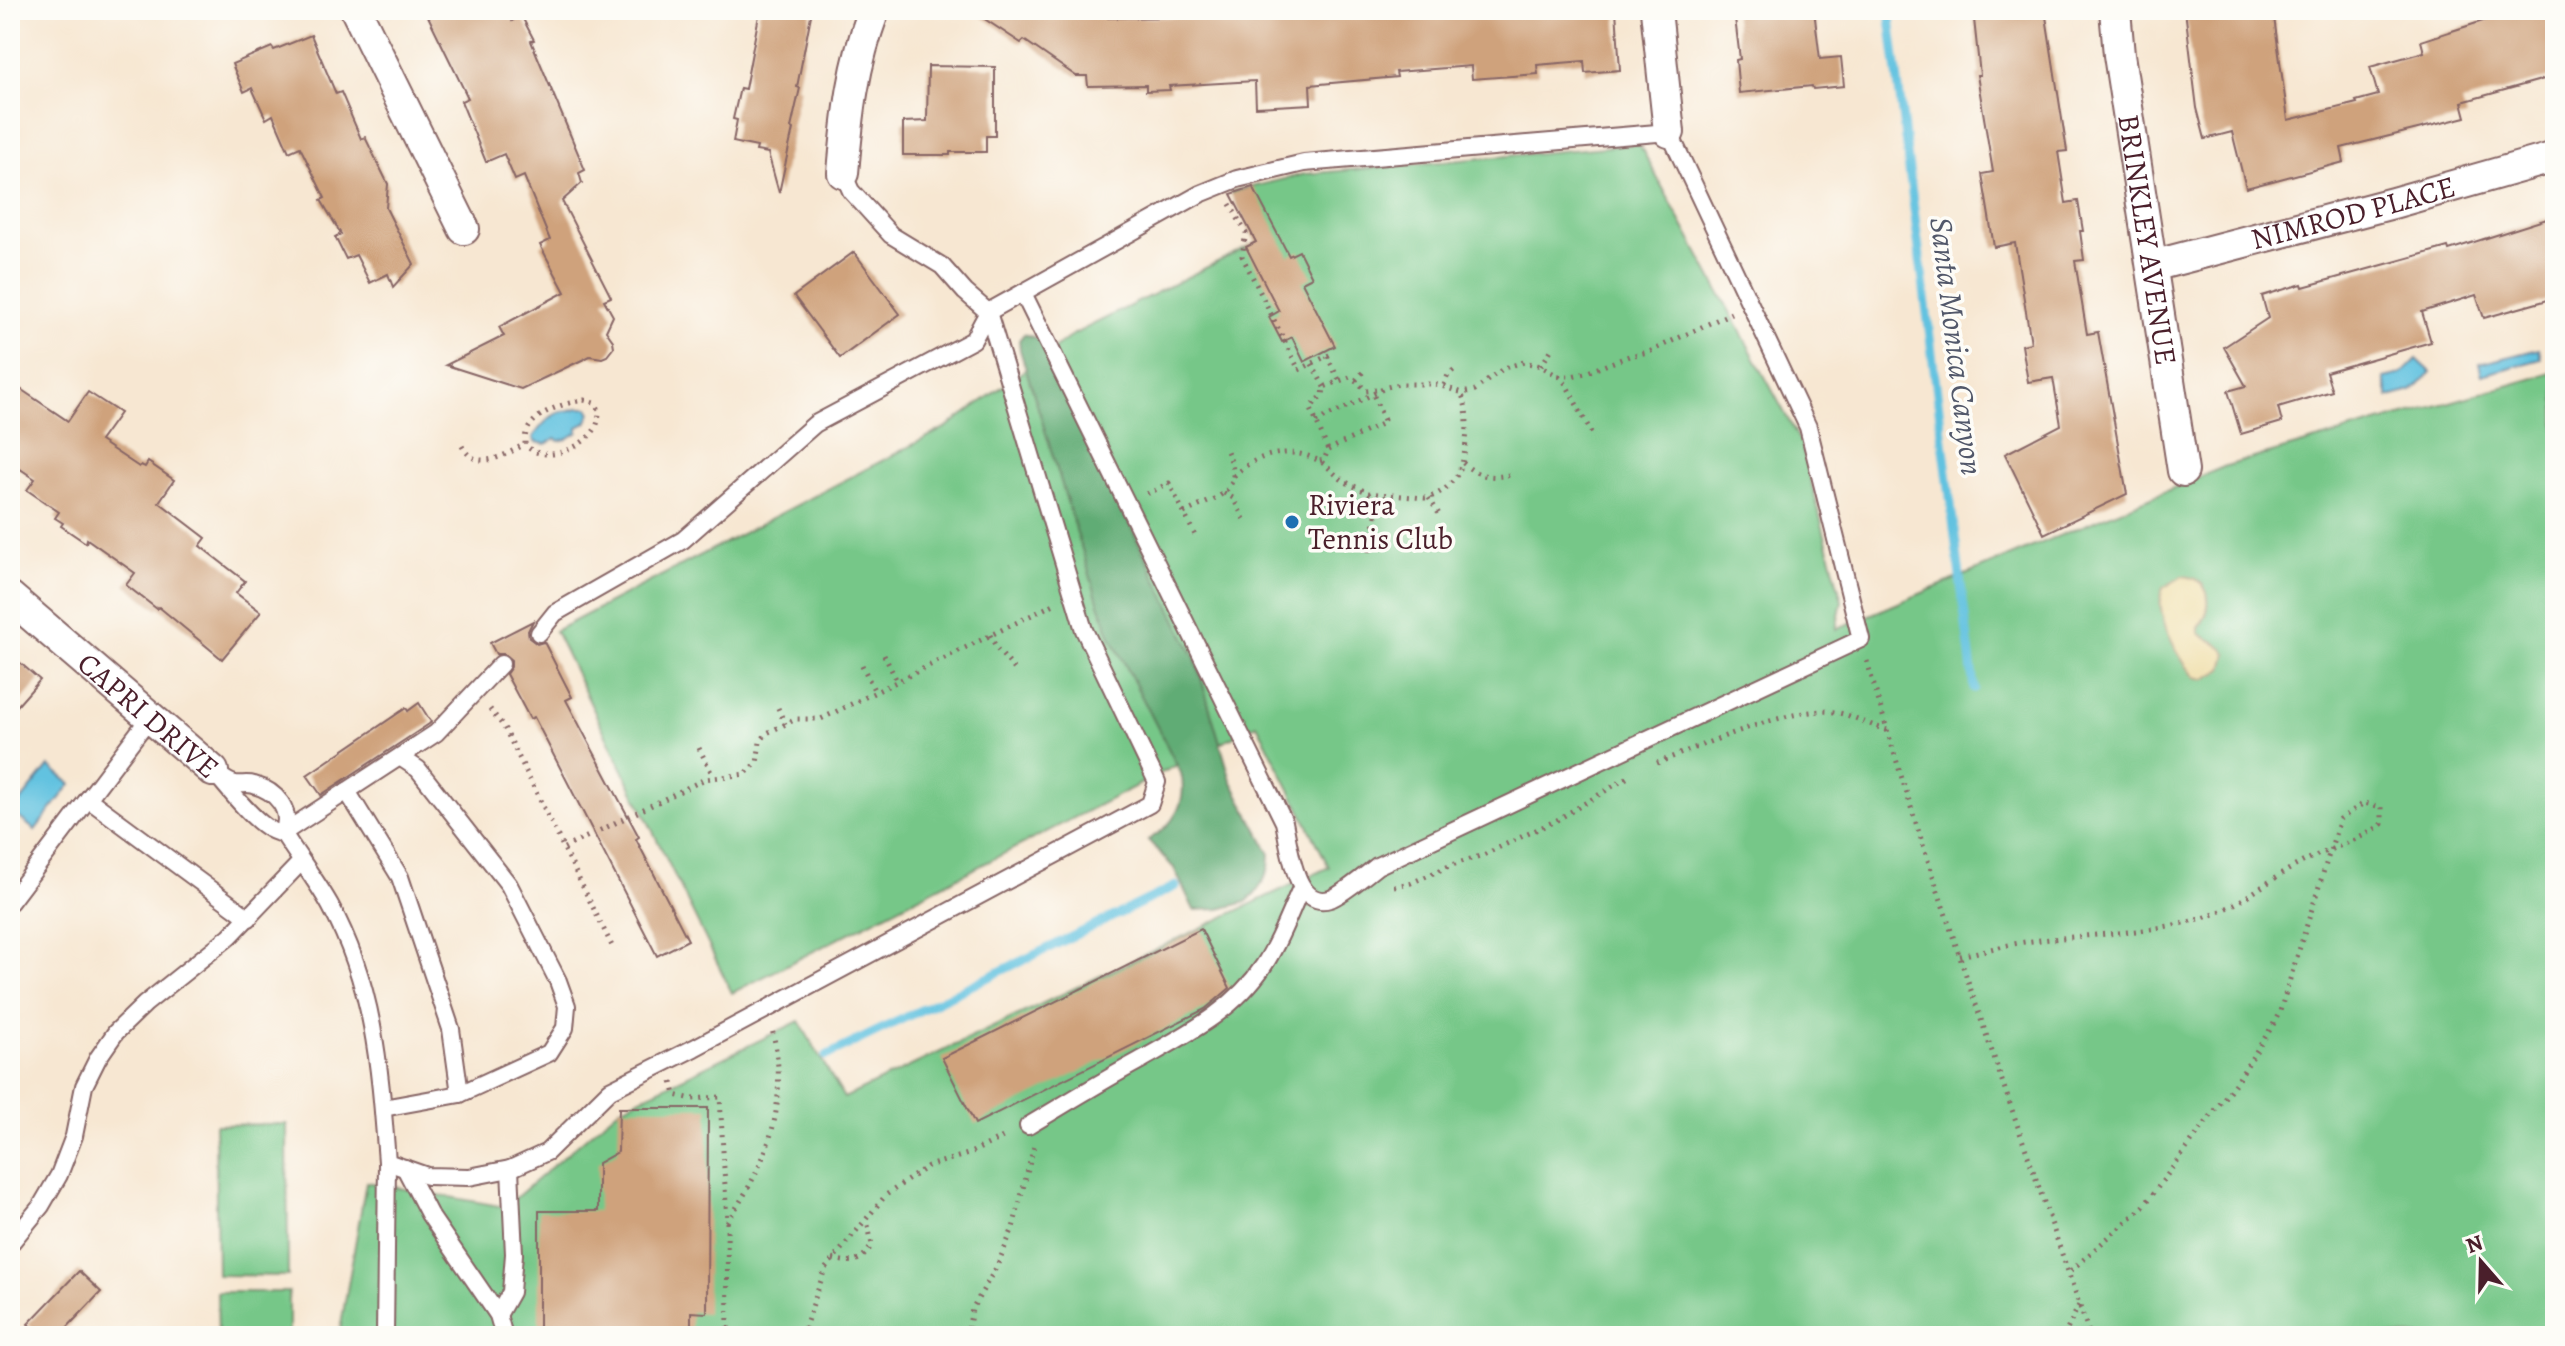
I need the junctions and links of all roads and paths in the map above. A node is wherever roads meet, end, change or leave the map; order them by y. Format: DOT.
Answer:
graph roads {
  1 [pos="356,10"];
  2 [pos="874,10"];
  3 [pos="1656,10"];
  4 [pos="2115,10"];
  5 [pos="1669,132"];
  6 [pos="2555,157"];
  7 [pos="843,173"];
  8 [pos="1221,186"];
  9 [pos="464,229"];
  10 [pos="2152,266"];
  11 [pos="1023,293"];
  12 [pos="1750,304"];
  13 [pos="988,312"];
  14 [pos="1553,347"];
  15 [pos="1312,364"];
  16 [pos="1541,366"];
  17 [pos="1457,367"];
  18 [pos="1363,372"];
  19 [pos="1558,376"];
  20 [pos="1339,380"];
  21 [pos="1356,380"];
  22 [pos="1444,385"];
  23 [pos="1324,387"];
  24 [pos="1387,387"];
  25 [pos="1471,391"];
  26 [pos="1460,392"];
  27 [pos="1373,394"];
  28 [pos="1466,402"];
  29 [pos="1316,422"];
  30 [pos="1592,434"];
  31 [pos="525,444"];
  32 [pos="462,446"];
  33 [pos="1226,449"];
  34 [pos="1328,450"];
  35 [pos="1319,461"];
  36 [pos="1462,462"];
  37 [pos="2183,471"];
  38 [pos="1513,474"];
  39 [pos="1234,476"];
  40 [pos="1169,483"];
  41 [pos="1367,492"];
  42 [pos="1223,493"];
  43 [pos="1429,498"];
  44 [pos="1184,513"];
  45 [pos="1439,514"];
  46 [pos="1244,519"];
  47 [pos="1370,533"];
  48 [pos="1197,539"];
  49 [pos="1360,540"];
  50 [pos="1369,552"];
  51 [pos="1074,596"];
  52 [pos="10,597"];
  53 [pos="539,633"];
  54 [pos="990,635"];
  55 [pos="1861,639"];
  56 [pos="884,655"];
  57 [pos="501,664"];
  58 [pos="862,665"];
  59 [pos="1017,672"];
  60 [pos="897,681"];
  61 [pos="875,692"];
  62 [pos="474,695"];
  63 [pos="778,708"];
  64 [pos="150,717"];
  65 [pos="785,724"];
  66 [pos="1887,730"];
  67 [pos="699,748"];
  68 [pos="400,757"];
  69 [pos="1649,767"];
  70 [pos="213,771"];
  71 [pos="1636,773"];
  72 [pos="713,776"];
  73 [pos="347,791"];
  74 [pos="88,799"];
  75 [pos="283,833"];
  76 [pos="564,848"];
  77 [pos="2329,848"];
  78 [pos="301,862"];
  79 [pos="1385,887"];
  80 [pos="1301,888"];
  81 [pos="10,902"];
  82 [pos="249,918"];
  83 [pos="614,950"];
  84 [pos="1960,956"];
  85 [pos="768,1009"];
  86 [pos="668,1061"];
  87 [pos="460,1094"];
  88 [pos="383,1108"];
  89 [pos="1028,1126"];
  90 [pos="387,1162"];
  91 [pos="405,1168"];
  92 [pos="510,1169"];
  93 [pos="867,1220"];
  94 [pos="727,1222"];
  95 [pos="10,1244"];
  96 [pos="833,1259"];
  97 [pos="2068,1273"];
  98 [pos="2080,1304"];
  99 [pos="498,1315"];
  100 [pos="385,1336"];
  101 [pos="504,1336"];
  102 [pos="728,1336"];
  103 [pos="802,1336"];
  104 [pos="967,1336"];
  105 [pos="2064,1336"];
  106 [pos="2090,1336"];
  1 -- 9 [label="street"];
  2 -- 7 [label="street"];
  3 -- 5 [label="street"];
  4 -- 10 [label="street, BRINKLEY AVENUE"];
  5 -- 8 [label="lane"];
  5 -- 12 [label="lane"];
  6 -- 10 [label="street, NIMROD PLACE"];
  7 -- 13 [label="lane"];
  8 -- 11 [label="lane"];
  8 -- 15 [label="path"];
  10 -- 37 [label="street, BRINKLEY AVENUE"];
  11 -- 13 [label="lane"];
  11 -- 80 [label="lane"];
  12 -- 19 [label="path"];
  12 -- 55 [label="lane"];
  13 -- 51 [label="lane"];
  13 -- 53 [label="lane"];
  14 -- 16 [label="path"];
  15 -- 20 [label="path"];
  15 -- 23 [label="path"];
  16 -- 19 [label="path"];
  16 -- 25 [label="path"];
  17 -- 22 [label="path"];
  18 -- 21 [label="path"];
  19 -- 30 [label="path"];
  20 -- 21 [label="path"];
  20 -- 23 [label="path"];
  21 -- 24 [label="path"];
  22 -- 24 [label="path"];
  22 -- 26 [label="path"];
  23 -- 29 [label="path"];
  24 -- 27 [label="path"];
  25 -- 26 [label="path"];
  25 -- 28 [label="path"];
  26 -- 28 [label="path"];
  27 -- 29 [label="path"];
  27 -- 34 [label="path"];
  28 -- 36 [label="path"];
  29 -- 34 [label="path"];
  31 -- 31 [label="path"];
  31 -- 32 [label="path"];
  33 -- 39 [label="path"];
  34 -- 35 [label="path"];
  35 -- 39 [label="path"];
  35 -- 41 [label="path"];
  36 -- 38 [label="path"];
  36 -- 43 [label="path"];
  39 -- 42 [label="path"];
  40 -- 44 [label="path"];
  41 -- 43 [label="path"];
  41 -- 47 [label="path"];
  42 -- 44 [label="path"];
  42 -- 46 [label="path"];
  43 -- 45 [label="path"];
  44 -- 48 [label="path"];
  47 -- 49 [label="path"];
  47 -- 50 [label="path"];
  51 -- 54 [label="path"];
  51 -- 85 [label="lane"];
  52 -- 64 [label="street, CAPRI DRIVE"];
  54 -- 59 [label="path"];
  54 -- 60 [label="path"];
  55 -- 66 [label="path"];
  55 -- 80 [label="lane"];
  56 -- 60 [label="path"];
  57 -- 62 [label="lane"];
  58 -- 61 [label="path"];
  60 -- 61 [label="path"];
  61 -- 65 [label="path"];
  62 -- 68 [label="lane"];
  62 -- 76 [label="path"];
  63 -- 65 [label="path"];
  64 -- 70 [label="street, CAPRI DRIVE"];
  64 -- 74 [label="lane"];
  65 -- 72 [label="path"];
  66 -- 69 [label="path"];
  66 -- 84 [label="path"];
  67 -- 72 [label="path"];
  68 -- 73 [label="lane"];
  68 -- 87 [label="lane"];
  70 -- 75 [label="lane, CAPRI DRIVE"];
  70 -- 75 [label="lane"];
  71 -- 79 [label="path"];
  72 -- 76 [label="path"];
  73 -- 75 [label="lane"];
  73 -- 87 [label="lane"];
  74 -- 81 [label="lane"];
  74 -- 82 [label="lane"];
  75 -- 78 [label="lane"];
  76 -- 83 [label="path"];
  77 -- 77 [label="path"];
  77 -- 84 [label="path"];
  77 -- 97 [label="path"];
  78 -- 82 [label="lane"];
  78 -- 88 [label="lane"];
  80 -- 89 [label="lane"];
  82 -- 95 [label="lane"];
  84 -- 97 [label="path"];
  85 -- 86 [label="lane"];
  85 -- 94 [label="path"];
  86 -- 92 [label="lane"];
  86 -- 94 [label="path"];
  87 -- 88 [label="lane"];
  88 -- 90 [label="lane"];
  89 -- 93 [label="path"];
  89 -- 104 [label="path"];
  90 -- 91 [label="lane"];
  90 -- 100 [label="lane"];
  91 -- 92 [label="lane"];
  91 -- 99 [label="lane"];
  92 -- 99 [label="lane"];
  93 -- 96 [label="path"];
  93 -- 96 [label="path"];
  94 -- 102 [label="path"];
  96 -- 103 [label="path"];
  97 -- 98 [label="path"];
  98 -- 105 [label="path"];
  98 -- 106 [label="path"];
  99 -- 101 [label="lane"];
}
